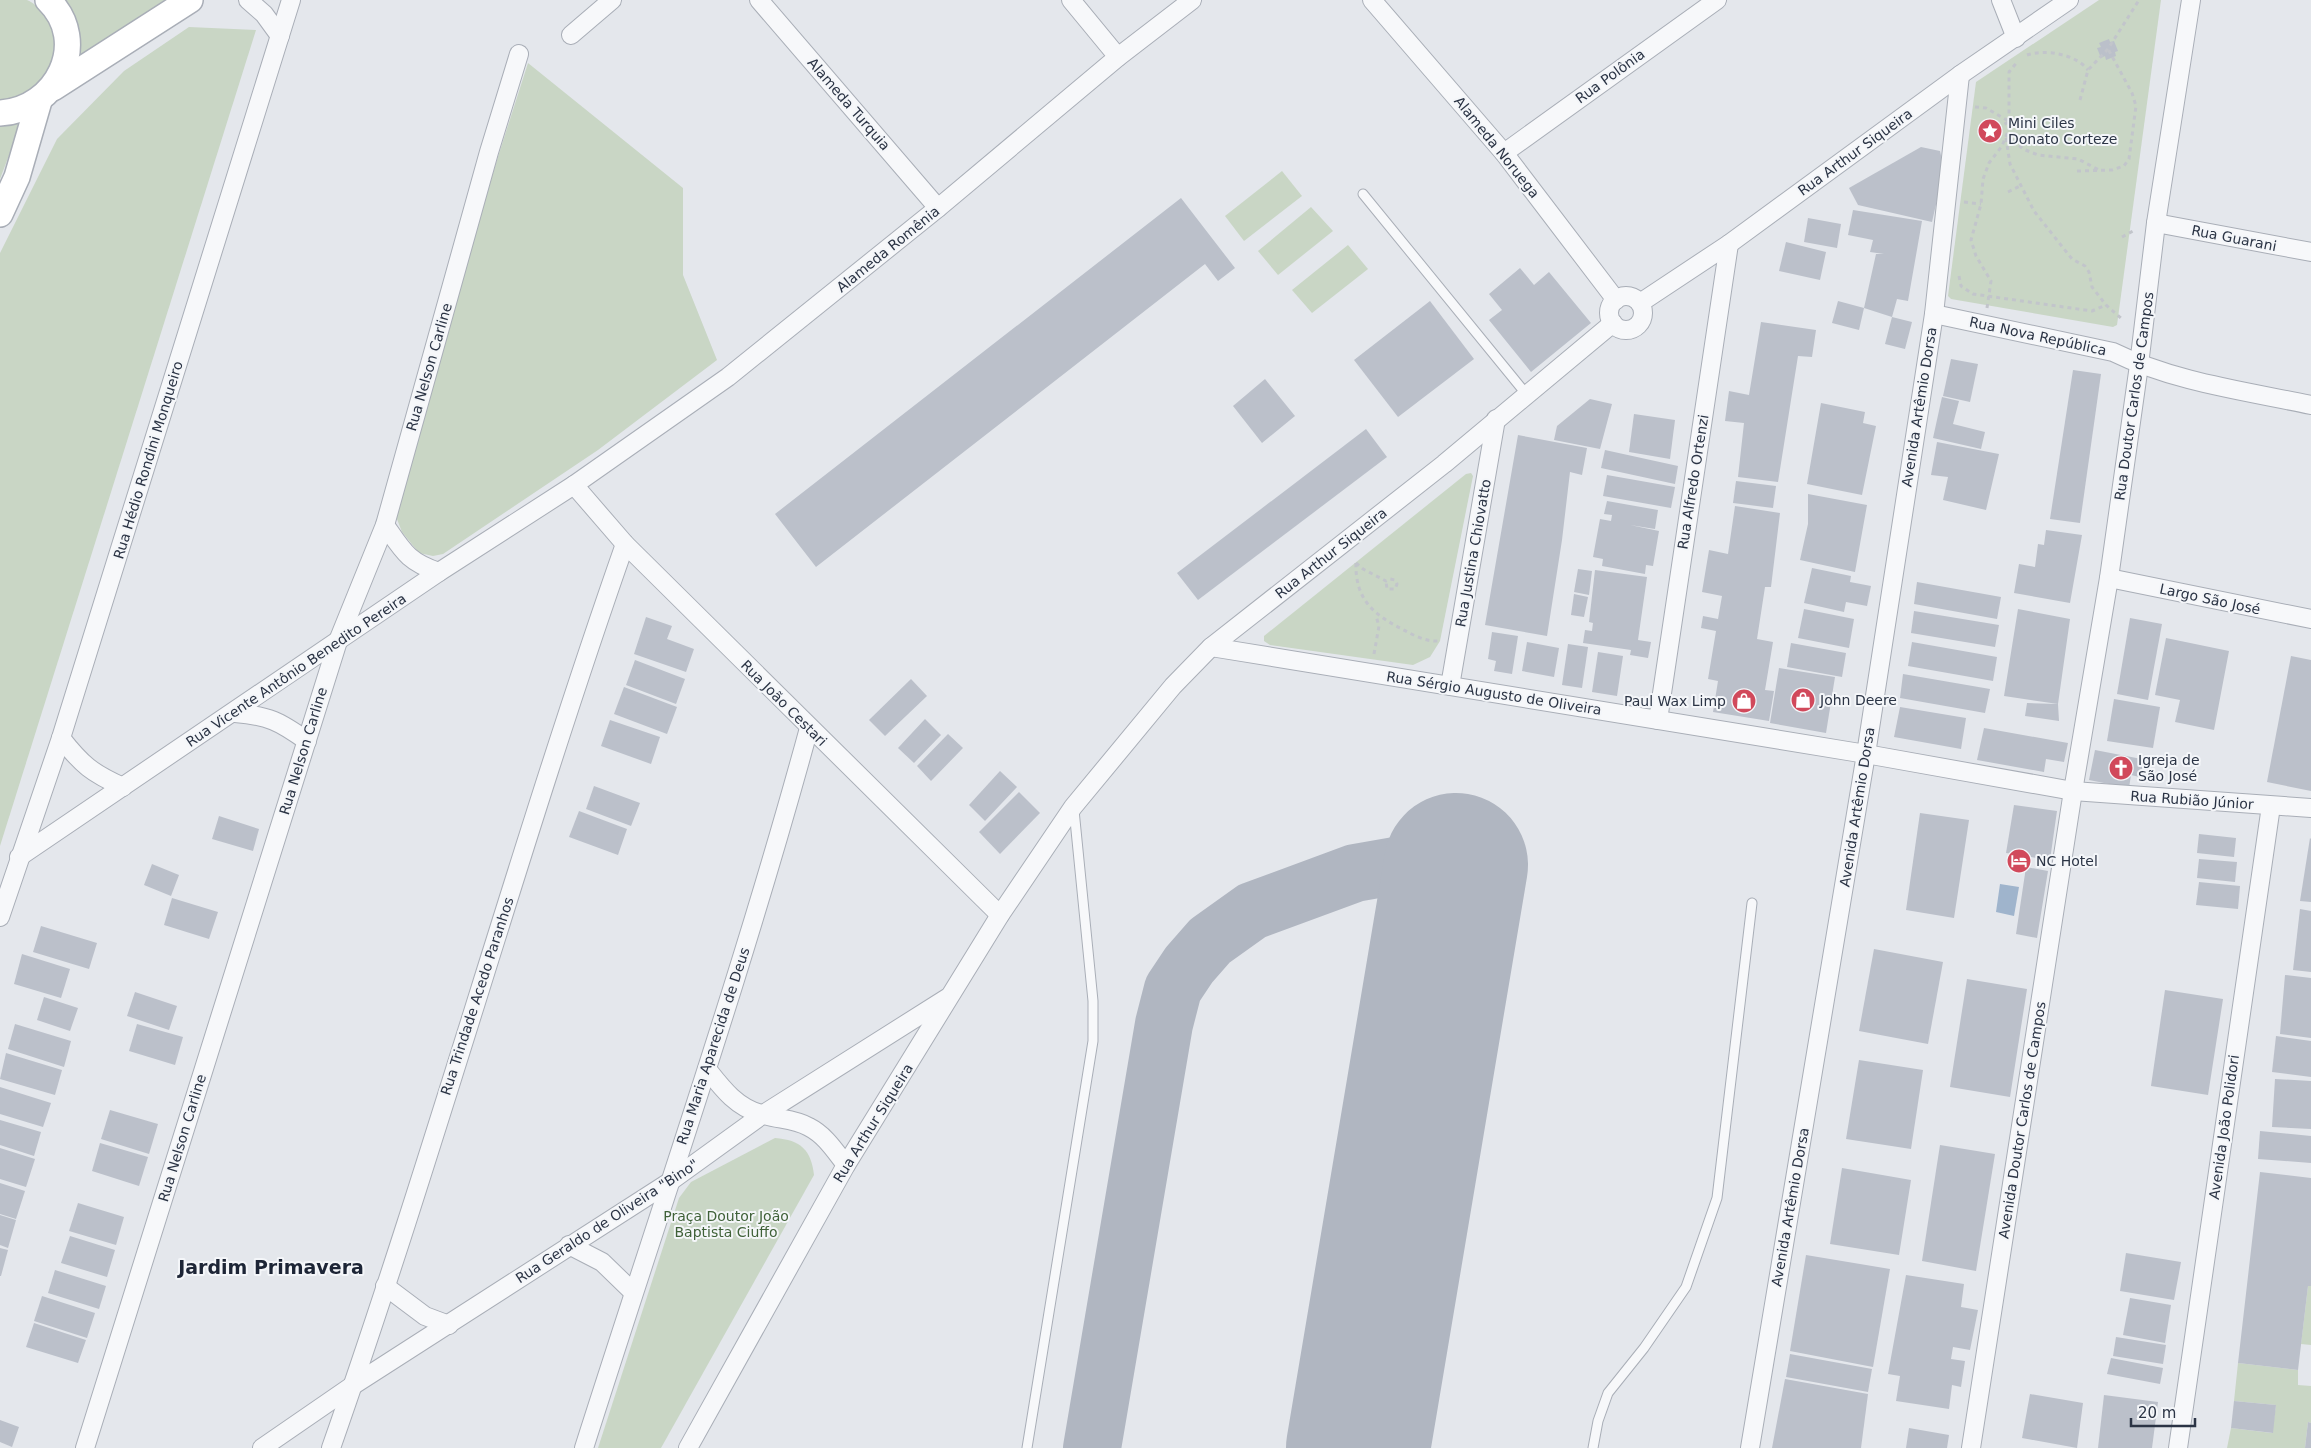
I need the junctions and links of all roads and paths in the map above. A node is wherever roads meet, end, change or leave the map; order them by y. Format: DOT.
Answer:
graph roads {
  1 [pos="48,0"];
  2 [pos="190,0"];
  3 [pos="248,0"];
  4 [pos="291,0"];
  5 [pos="612,0"];
  6 [pos="759,0"];
  7 [pos="1071,0"];
  8 [pos="1192,0"];
  9 [pos="1717,0"];
  10 [pos="2001,0"];
  11 [pos="2069,0"];
  12 [pos="2138,0"];
  13 [pos="2191,0"];
  14 [pos="1376,1"];
  15 [pos="571,35"];
  16 [pos="280,36"];
  17 [pos="2016,38"];
  18 [pos="2108,49"];
  19 [pos="519,54"];
  20 [pos="1118,58"];
  21 [pos="2088,70"];
  22 [pos="1960,75"];
  23 [pos="46,94"];
  24 [pos="2080,100"];
  25 [pos="1970,106"];
  26 [pos="0,113"];
  27 [pos="2010,122"];
  28 [pos="1990,131"];
  29 [pos="2006,136"];
  30 [pos="1504,153"];
  31 [pos="2077,171"];
  32 [pos="2102,171"];
  33 [pos="2020,186"];
  34 [pos="2008,192"];
  35 [pos="1362,194"];
  36 [pos="1958,202"];
  37 [pos="1981,204"];
  38 [pos="938,208"];
  39 [pos="0,214"];
  40 [pos="2156,223"];
  41 [pos="2133,231"];
  42 [pos="2122,237"];
  43 [pos="1729,244"];
  44 [pos="2311,252"];
  45 [pos="1958,269"];
  46 [pos="1990,296"];
  47 [pos="1616,300"];
  48 [pos="1640,303"];
  49 [pos="2106,305"];
  50 [pos="1987,308"];
  51 [pos="1934,314"];
  52 [pos="2122,319"];
  53 [pos="1613,323"];
  54 [pos="2139,365"];
  55 [pos="1527,395"];
  56 [pos="2311,405"];
  57 [pos="1496,419"];
  58 [pos="574,485"];
  59 [pos="385,525"];
  60 [pos="625,544"];
  61 [pos="439,572"];
  62 [pos="2109,578"];
  63 [pos="1386,581"];
  64 [pos="1373,612"];
  65 [pos="2311,619"];
  66 [pos="1440,641"];
  67 [pos="338,642"];
  68 [pos="1210,647"];
  69 [pos="1373,659"];
  70 [pos="1450,686"];
  71 [pos="235,713"];
  72 [pos="1658,720"];
  73 [pos="809,728"];
  74 [pos="62,738"];
  75 [pos="307,741"];
  76 [pos="1866,754"];
  77 [pos="123,787"];
  78 [pos="2073,791"];
  79 [pos="2271,806"];
  80 [pos="1073,807"];
  81 [pos="2311,808"];
  82 [pos="20,857"];
  83 [pos="1752,903"];
  84 [pos="1000,915"];
  85 [pos="0,917"];
  86 [pos="952,995"];
  87 [pos="707,1069"];
  88 [pos="762,1115"];
  89 [pos="846,1165"];
  90 [pos="668,1183"];
  91 [pos="569,1245"];
  92 [pos="385,1286"];
  93 [pos="633,1292"];
  94 [pos="449,1325"];
  95 [pos="352,1386"];
  96 [pos="85,1448"];
  97 [pos="262,1448"];
  98 [pos="330,1448"];
  99 [pos="584,1448"];
  100 [pos="688,1448"];
  101 [pos="1027,1448"];
  102 [pos="1593,1448"];
  103 [pos="1750,1448"];
  104 [pos="1972,1448"];
  105 [pos="2178,1448"];
  1 -- 23 [label="street"];
  2 -- 23 [label="street"];
  3 -- 16 [label="street"];
  4 -- 16 [label="street, Rua Hédio Rondini Monqueiro"];
  5 -- 15 [label="street"];
  6 -- 38 [label="street, Alameda Turquia"];
  7 -- 20 [label="street"];
  8 -- 20 [label="street, Alameda Romênia"];
  9 -- 30 [label="street, Rua Polônia"];
  10 -- 17 [label="street"];
  11 -- 17 [label="street, Rua Arthur Siqueira"];
  12 -- 18 [label="path"];
  13 -- 40 [label="street, Rua Doutor Carlos de Campos"];
  14 -- 30 [label="street, Alameda Noruega"];
  16 -- 74 [label="street, Rua Hédio Rondini Monqueiro"];
  17 -- 22 [label="street, Rua Arthur Siqueira"];
  18 -- 21 [label="path"];
  18 -- 32 [label="path"];
  19 -- 59 [label="street, Rua Nelson Carline"];
  20 -- 38 [label="street, Alameda Romênia"];
  21 -- 24 [label="path"];
  21 -- 27 [label="path"];
  22 -- 43 [label="street, Rua Arthur Siqueira"];
  22 -- 51 [label="street, Avenida Artêmio Dorsa"];
  23 -- 26 [label="street"];
  23 -- 39 [label="street"];
  25 -- 27 [label="path"];
  27 -- 28 [label="path"];
  27 -- 29 [label="path"];
  29 -- 32 [label="path"];
  29 -- 33 [label="path"];
  29 -- 37 [label="path"];
  30 -- 47 [label="street, Alameda Noruega"];
  31 -- 32 [label="path"];
  33 -- 34 [label="path"];
  33 -- 49 [label="path"];
  35 -- 55 [label="lane"];
  36 -- 37 [label="path"];
  37 -- 46 [label="path"];
  38 -- 58 [label="street, Alameda Romênia"];
  40 -- 44 [label="street, Rua Guarani"];
  40 -- 54 [label="street, Rua Doutor Carlos de Campos"];
  41 -- 42 [label="path"];
  43 -- 48 [label="street, Rua Arthur Siqueira"];
  43 -- 72 [label="street, Rua Alfredo Ortenzi"];
  45 -- 46 [label="path"];
  46 -- 49 [label="path"];
  46 -- 50 [label="path"];
  47 -- 48 [label="street"];
  47 -- 53 [label="street"];
  48 -- 53 [label="street"];
  49 -- 52 [label="path"];
  51 -- 54 [label="street, Rua Nova República"];
  51 -- 76 [label="street, Avenida Artêmio Dorsa"];
  53 -- 55 [label="street, Rua Arthur Siqueira"];
  54 -- 56 [label="street, Rua Nova República"];
  54 -- 62 [label="street, Rua Doutor Carlos de Campos"];
  55 -- 57 [label="street, Rua Arthur Siqueira"];
  57 -- 68 [label="street, Rua Arthur Siqueira"];
  57 -- 70 [label="street, Rua Justina Chiovatto"];
  58 -- 60 [label="street, Rua João Cestari"];
  58 -- 61 [label="street, Rua Vicente Antônio Benedito Pereira"];
  59 -- 61 [label="street"];
  59 -- 67 [label="street, Rua Nelson Carline"];
  60 -- 73 [label="street, Rua João Cestari"];
  60 -- 92 [label="street, Rua Trindade Acedo Paranhos"];
  61 -- 67 [label="street, Rua Vicente Antônio Benedito Pereira"];
  62 -- 65 [label="street, Largo São José"];
  62 -- 78 [label="street, Rua Doutor Carlos de Campos"];
  63 -- 64 [label="path"];
  64 -- 66 [label="path"];
  64 -- 69 [label="path"];
  67 -- 71 [label="street, Rua Vicente Antônio Benedito Pereira"];
  67 -- 75 [label="street, Rua Nelson Carline"];
  68 -- 70 [label="street, Rua Sérgio Augusto de Oliveira"];
  68 -- 80 [label="street, Rua Arthur Siqueira"];
  70 -- 72 [label="street, Rua Sérgio Augusto de Oliveira"];
  71 -- 75 [label="street"];
  71 -- 77 [label="street, Rua Vicente Antônio Benedito Pereira"];
  72 -- 76 [label="street, Rua Sérgio Augusto de Oliveira"];
  73 -- 84 [label="street, Rua João Cestari"];
  73 -- 87 [label="street, Rua Maria Aparecida de Deus"];
  74 -- 77 [label="street"];
  74 -- 82 [label="street, Rua Hédio Rondini Monqueiro"];
  75 -- 96 [label="street, Rua Nelson Carline"];
  76 -- 78 [label="street, Rua Sérgio Augusto de Oliveira"];
  76 -- 103 [label="street, Avenida Artêmio Dorsa"];
  77 -- 82 [label="street, Rua Vicente Antônio Benedito Pereira"];
  78 -- 79 [label="street, Rua Rubião Júnior"];
  78 -- 104 [label="street, Avenida Doutor Carlos de Campos"];
  79 -- 81 [label="street, Rua Rubião Júnior"];
  79 -- 105 [label="street, Avenida João Polidori"];
  80 -- 84 [label="street, Rua Arthur Siqueira"];
  80 -- 101 [label="lane"];
  82 -- 85 [label="street, Rua Hédio Rondini Monqueiro"];
  83 -- 102 [label="lane"];
  84 -- 86 [label="street, Rua Arthur Siqueira"];
  86 -- 88 [label="street, Rua Geraldo de Oliveira \"Bino\""];
  86 -- 89 [label="street, Rua Arthur Siqueira"];
  87 -- 88 [label="street"];
  87 -- 90 [label="street, Rua Maria Aparecida de Deus"];
  88 -- 89 [label="street"];
  88 -- 90 [label="street, Rua Geraldo de Oliveira \"Bino\""];
  89 -- 100 [label="street, Rua Arthur Siqueira"];
  90 -- 91 [label="street, Rua Geraldo de Oliveira \"Bino\""];
  90 -- 93 [label="street, Rua Maria Aparecida de Deus"];
  91 -- 93 [label="street"];
  91 -- 94 [label="street, Rua Geraldo de Oliveira \"Bino\""];
  92 -- 94 [label="street"];
  92 -- 95 [label="street, Rua Trindade Acedo Paranhos"];
  93 -- 99 [label="street, Rua Maria Aparecida de Deus"];
  94 -- 95 [label="street, Rua Geraldo de Oliveira \"Bino\""];
  95 -- 97 [label="street, Rua Geraldo de Oliveira \"Bino\""];
  95 -- 98 [label="street, Rua Trindade Acedo Paranhos"];
}
